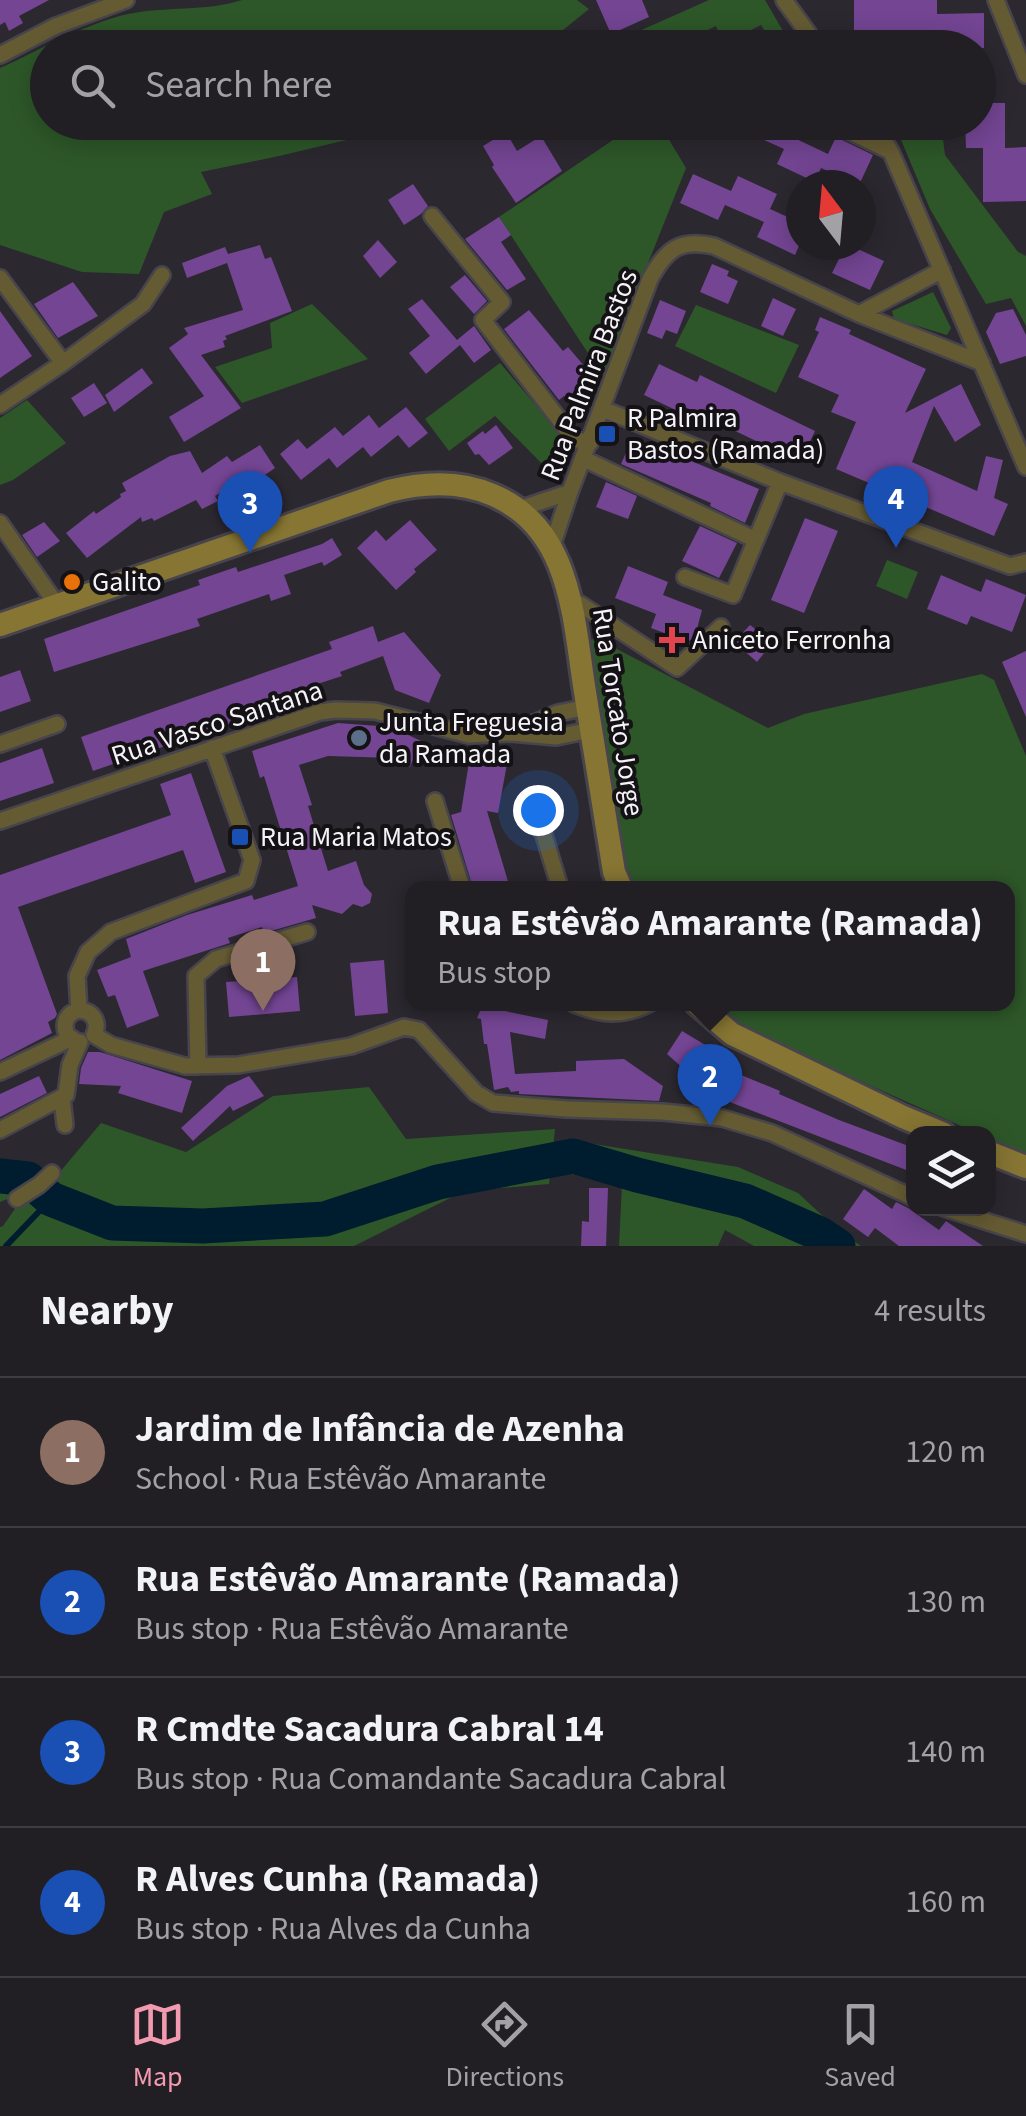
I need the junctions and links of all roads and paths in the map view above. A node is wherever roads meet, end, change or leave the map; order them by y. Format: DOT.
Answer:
graph roads {
  1 [pos="126,0"];
  2 [pos="784,0"];
  3 [pos="996,0"];
  4 [pos="49,30"];
  5 [pos="806,30"];
  6 [pos="30,40"];
  7 [pos="0,55"];
  8 [pos="1026,75"];
  9 [pos="867,140"];
  10 [pos="884,140"];
  11 [pos="891,152"];
  12 [pos="432,216"];
  13 [pos="942,270"];
  14 [pos="162,274"];
  15 [pos="0,278"];
  16 [pos="859,314"];
  17 [pos="982,362"];
  18 [pos="62,363"];
  19 [pos="0,405"];
  20 [pos="603,408"];
  21 [pos="587,451"];
  22 [pos="1026,468"];
  23 [pos="780,482"];
  24 [pos="570,492"];
  25 [pos="519,509"];
  26 [pos="0,523"];
  27 [pos="756,540"];
  28 [pos="552,546"];
  29 [pos="1026,562"];
  30 [pos="685,577"];
  31 [pos="570,604"];
  32 [pos="58,606"];
  33 [pos="0,624"];
  34 [pos="721,627"];
  35 [pos="590,719"];
  36 [pos="57,724"];
  37 [pos="512,734"];
  38 [pos="0,744"];
  39 [pos="212,748"];
  40 [pos="533,799"];
  41 [pos="436,801"];
  42 [pos="0,821"];
  43 [pos="460,881"];
  44 [pos="558,881"];
  45 [pos="618,881"];
  46 [pos="306,932"];
  47 [pos="79,1010"];
  48 [pos="705,1011"];
  49 [pos="82,1039"];
  50 [pos="198,1066"];
  51 [pos="0,1072"];
  52 [pos="62,1098"];
  53 [pos="65,1126"];
  54 [pos="926,1126"];
  55 [pos="0,1130"];
  56 [pos="996,1155"];
  57 [pos="1026,1167"];
  58 [pos="52,1173"];
  59 [pos="906,1194"];
  60 [pos="17,1199"];
  61 [pos="969,1216"];
  62 [pos="1026,1234"];
  1 -- 4 [label="street"];
  2 -- 5 [label="street"];
  3 -- 8 [label="street"];
  6 -- 7 [label="street"];
  9 -- 11 [label="street"];
  10 -- 11 [label="street"];
  11 -- 13 [label="street"];
  12 -- 21 [label="street"];
  13 -- 16 [label="street"];
  13 -- 17 [label="street"];
  14 -- 18 [label="street"];
  15 -- 18 [label="street"];
  16 -- 17 [label="street, Rua Palmira Bastos"];
  16 -- 20 [label="street, Rua Palmira Bastos"];
  17 -- 22 [label="street"];
  18 -- 19 [label="street"];
  20 -- 21 [label="street, Rua Palmira Bastos"];
  20 -- 23 [label="street"];
  21 -- 24 [label="street, Rua Palmira Bastos"];
  21 -- 27 [label="street"];
  23 -- 27 [label="street"];
  23 -- 29 [label="street"];
  24 -- 25 [label="street"];
  24 -- 28 [label="street, Rua Palmira Bastos"];
  25 -- 28 [label="main road"];
  25 -- 32 [label="main road"];
  26 -- 32 [label="street"];
  27 -- 30 [label="street"];
  28 -- 31 [label="main road, Rua Torcato Jorge"];
  31 -- 34 [label="street"];
  31 -- 35 [label="main road, Rua Torcato Jorge"];
  32 -- 33 [label="main road"];
  35 -- 37 [label="street, Rua Vasco Santana"];
  35 -- 37 [label="street, Rua Vasco Santana"];
  35 -- 45 [label="main road, Rua Torcato Jorge"];
  36 -- 38 [label="street"];
  37 -- 39 [label="street, Rua Vasco Santana"];
  39 -- 42 [label="street, Rua Vasco Santana"];
  39 -- 47 [label="street"];
  40 -- 44 [label="street"];
  41 -- 43 [label="street"];
  46 -- 50 [label="street"];
  47 -- 49 [label="street"];
  47 -- 49 [label="street"];
  48 -- 54 [label="main road"];
  49 -- 50 [label="street"];
  49 -- 51 [label="street"];
  49 -- 52 [label="street"];
  50 -- 59 [label="street"];
  52 -- 53 [label="street"];
  52 -- 55 [label="street"];
  56 -- 57 [label="main road"];
  58 -- 60 [label="street"];
  61 -- 62 [label="street"];
}
